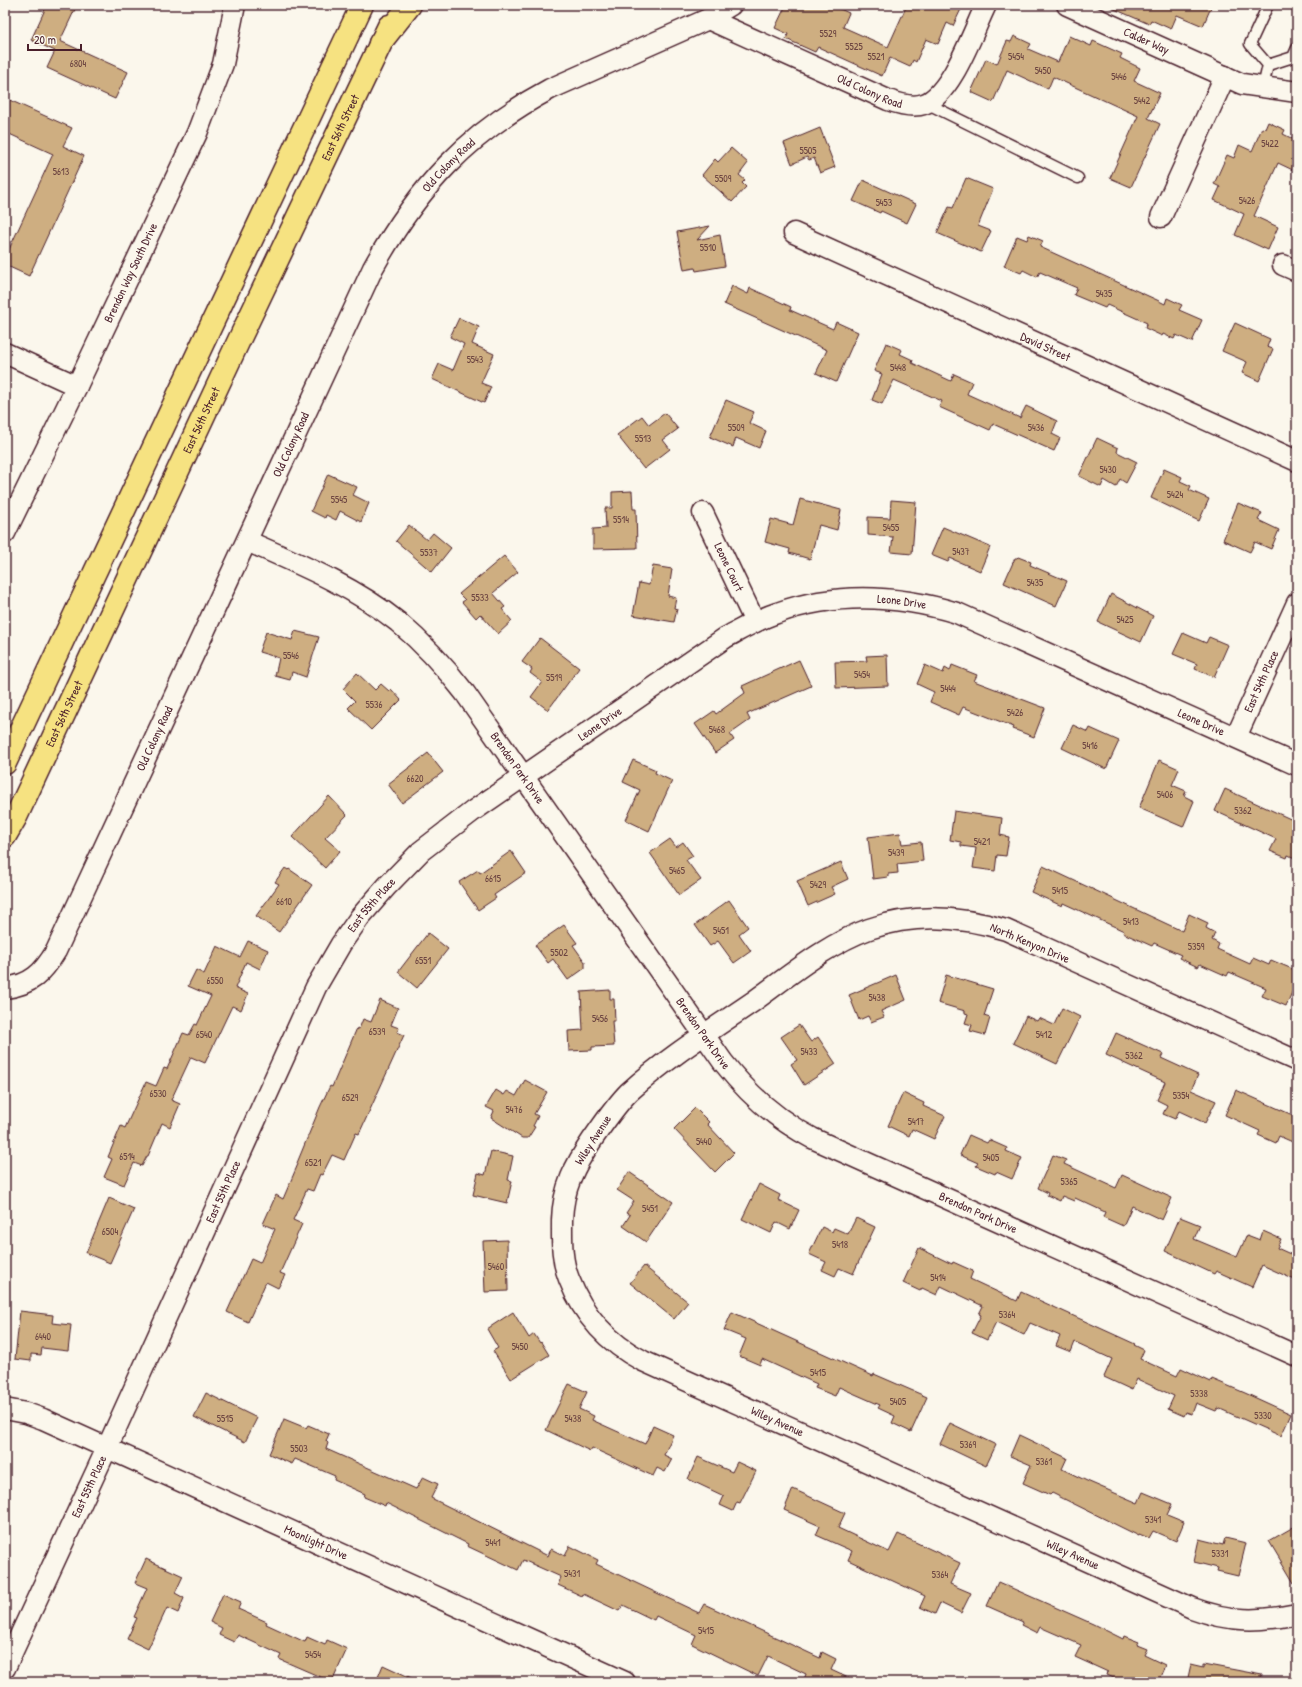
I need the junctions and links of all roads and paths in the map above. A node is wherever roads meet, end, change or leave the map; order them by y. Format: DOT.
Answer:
graph roads {
  1 [pos="235,5"];
  2 [pos="362,5"];
  3 [pos="399,5"];
  4 [pos="410,5"];
  5 [pos="731,5"];
  6 [pos="986,5"];
  7 [pos="1068,5"];
  8 [pos="1268,5"];
  9 [pos="708,19"];
  10 [pos="380,43"];
  11 [pos="1297,48"];
  12 [pos="1268,65"];
  13 [pos="1224,76"];
  14 [pos="1263,87"];
  15 [pos="1297,92"];
  16 [pos="926,103"];
  17 [pos="1078,178"];
  18 [pos="1160,217"];
  19 [pos="794,233"];
  20 [pos="5,353"];
  21 [pos="77,386"];
  22 [pos="1297,461"];
  23 [pos="703,513"];
  24 [pos="5,533"];
  25 [pos="246,541"];
  26 [pos="1297,603"];
  27 [pos="755,622"];
  28 [pos="1236,737"];
  29 [pos="5,763"];
  30 [pos="1297,764"];
  31 [pos="524,777"];
  32 [pos="5,836"];
  33 [pos="5,988"];
  34 [pos="704,1036"];
  35 [pos="1297,1061"];
  36 [pos="1297,1356"];
  37 [pos="5,1409"];
  38 [pos="107,1448"];
  39 [pos="1297,1614"];
  40 [pos="5,1668"];
  41 [pos="625,1682"];
  1 -- 21 [label="street, Brendon Way South Drive"];
  2 -- 29 [label="main road"];
  3 -- 10 [label="main road, East 56th Street"];
  4 -- 10 [label="main road"];
  5 -- 9 [label="street, Old Colony Road"];
  6 -- 16 [label="street"];
  7 -- 13 [label="street, Calder Way"];
  8 -- 12 [label="lane"];
  9 -- 16 [label="street, Old Colony Road"];
  9 -- 25 [label="street, Old Colony Road"];
  10 -- 32 [label="main road, East 56th Street"];
  11 -- 12 [label="lane"];
  12 -- 14 [label="lane"];
  13 -- 14 [label="street, Calder Way"];
  13 -- 18 [label="street"];
  14 -- 15 [label="street, Calder Way"];
  16 -- 17 [label="lane"];
  19 -- 22 [label="street, David Street"];
  20 -- 21 [label="street"];
  21 -- 24 [label="street, Brendon Way South Drive"];
  23 -- 27 [label="street, Leone Court"];
  25 -- 31 [label="street, Brendon Park Drive"];
  25 -- 33 [label="street, Old Colony Road"];
  26 -- 28 [label="street, East 54th Place"];
  27 -- 28 [label="street, Leone Drive"];
  27 -- 31 [label="street, Leone Drive"];
  28 -- 30 [label="street, Leone Drive"];
  31 -- 34 [label="street, Brendon Park Drive"];
  31 -- 38 [label="street, East 55th Place"];
  34 -- 35 [label="street, North Kenyon Drive"];
  34 -- 36 [label="street, Brendon Park Drive"];
  34 -- 39 [label="street, Wiley Avenue"];
  37 -- 38 [label="street, Moonlight Drive"];
  38 -- 40 [label="street, East 55th Place"];
  38 -- 41 [label="street, Moonlight Drive"];
}
